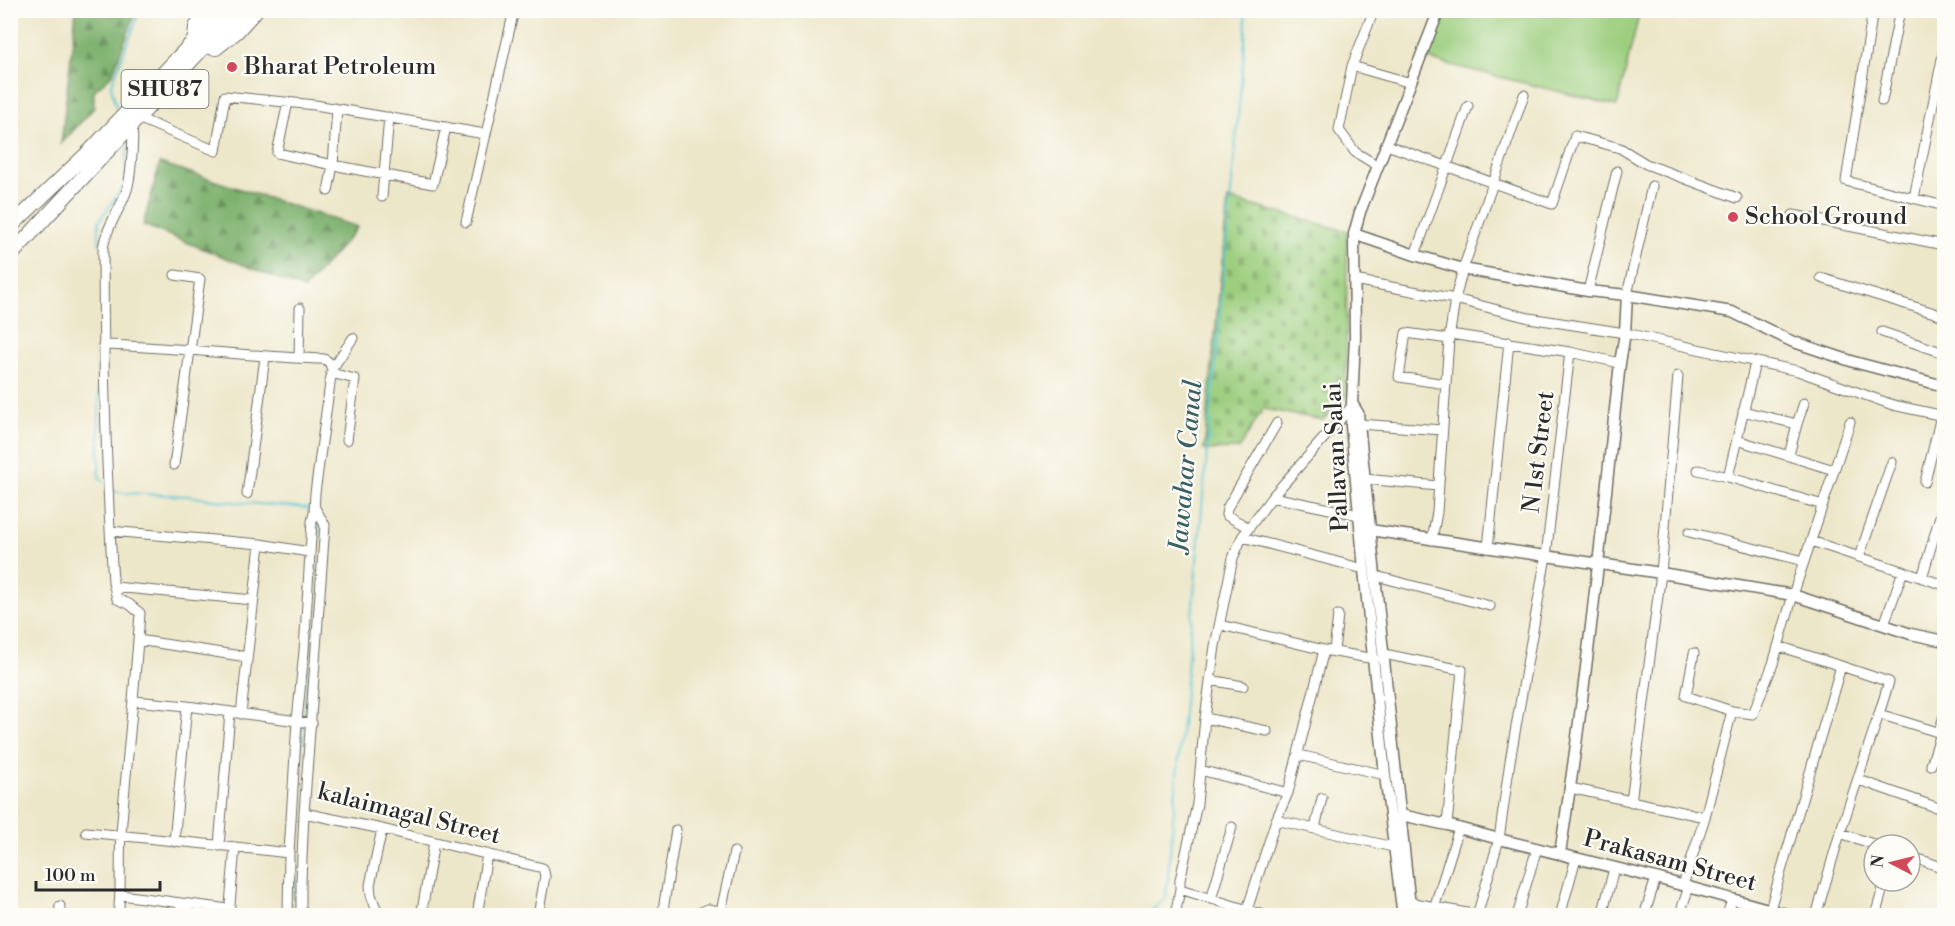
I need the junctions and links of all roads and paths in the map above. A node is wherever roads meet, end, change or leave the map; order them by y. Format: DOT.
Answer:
graph roads {
  1 [pos="208,10"];
  2 [pos="223,10"];
  3 [pos="238,10"];
  4 [pos="256,10"];
  5 [pos="514,10"];
  6 [pos="1374,10"];
  7 [pos="1439,10"];
  8 [pos="1873,10"];
  9 [pos="1900,10"];
  10 [pos="200,44"];
  11 [pos="1944,49"];
  12 [pos="1352,66"];
  13 [pos="1411,83"];
  14 [pos="1524,95"];
  15 [pos="1882,101"];
  16 [pos="288,102"];
  17 [pos="1468,106"];
  18 [pos="337,109"];
  19 [pos="389,117"];
  20 [pos="131,121"];
  21 [pos="446,127"];
  22 [pos="485,134"];
  23 [pos="1387,145"];
  24 [pos="96,154"];
  25 [pos="333,165"];
  26 [pos="1378,166"];
  27 [pos="1447,168"];
  28 [pos="1617,171"];
  29 [pos="383,173"];
  30 [pos="1493,184"];
  31 [pos="1652,186"];
  32 [pos="328,191"];
  33 [pos="382,197"];
  34 [pos="1737,198"];
  35 [pos="1914,198"];
  36 [pos="1944,206"];
  37 [pos="1793,214"];
  38 [pos="466,222"];
  39 [pos="10,227"];
  40 [pos="1354,234"];
  41 [pos="1944,245"];
  42 [pos="1414,255"];
  43 [pos="10,256"];
  44 [pos="1463,269"];
  45 [pos="176,275"];
  46 [pos="1821,278"];
  47 [pos="1354,280"];
  48 [pos="1588,291"];
  49 [pos="1627,295"];
  50 [pos="1455,299"];
  51 [pos="300,308"];
  52 [pos="1944,316"];
  53 [pos="1882,332"];
  54 [pos="1625,333"];
  55 [pos="1449,336"];
  56 [pos="353,338"];
  57 [pos="1509,342"];
  58 [pos="103,345"];
  59 [pos="190,351"];
  60 [pos="1570,352"];
  61 [pos="1944,353"];
  62 [pos="265,357"];
  63 [pos="299,358"];
  64 [pos="1620,363"];
  65 [pos="1755,363"];
  66 [pos="332,371"];
  67 [pos="1678,376"];
  68 [pos="1446,384"];
  69 [pos="1944,386"];
  70 [pos="1804,403"];
  71 [pos="1353,405"];
  72 [pos="1743,411"];
  73 [pos="1943,416"];
  74 [pos="1850,422"];
  75 [pos="1277,423"];
  76 [pos="1359,424"];
  77 [pos="1797,424"];
  78 [pos="1442,430"];
  79 [pos="347,440"];
  80 [pos="1737,440"];
  81 [pos="1789,455"];
  82 [pos="1892,462"];
  83 [pos="174,465"];
  84 [pos="1698,470"];
  85 [pos="1834,470"];
  86 [pos="1728,477"];
  87 [pos="1365,479"];
  88 [pos="1924,482"];
  89 [pos="1438,486"];
  90 [pos="247,494"];
  91 [pos="1272,496"];
  92 [pos="1822,505"];
  93 [pos="314,514"];
  94 [pos="1359,515"];
  95 [pos="1940,516"];
  96 [pos="1249,528"];
  97 [pos="1940,530"];
  98 [pos="110,531"];
  99 [pos="1370,531"];
  100 [pos="1689,532"];
  101 [pos="1242,537"];
  102 [pos="1432,540"];
  103 [pos="1810,542"];
  104 [pos="260,544"];
  105 [pos="1488,548"];
  106 [pos="309,552"];
  107 [pos="1546,556"];
  108 [pos="1859,557"];
  109 [pos="1804,561"];
  110 [pos="1598,564"];
  111 [pos="1364,570"];
  112 [pos="1903,572"];
  113 [pos="1661,573"];
  114 [pos="1376,576"];
  115 [pos="1922,578"];
  116 [pos="1944,585"];
  117 [pos="114,587"];
  118 [pos="1793,595"];
  119 [pos="253,600"];
  120 [pos="1490,606"];
  121 [pos="1338,615"];
  122 [pos="1221,625"];
  123 [pos="1884,626"];
  124 [pos="138,640"];
  125 [pos="1944,641"];
  126 [pos="1778,646"];
  127 [pos="1329,650"];
  128 [pos="1694,653"];
  129 [pos="247,657"];
  130 [pos="1380,657"];
  131 [pos="1841,666"];
  132 [pos="1210,680"];
  133 [pos="1243,686"];
  134 [pos="135,701"];
  135 [pos="187,706"];
  136 [pos="1732,711"];
  137 [pos="230,712"];
  138 [pos="241,714"];
  139 [pos="1879,714"];
  140 [pos="1944,716"];
  141 [pos="1204,718"];
  142 [pos="298,721"];
  143 [pos="310,722"];
  144 [pos="1267,731"];
  145 [pos="1942,733"];
  146 [pos="1299,755"];
  147 [pos="1931,765"];
  148 [pos="1200,770"];
  149 [pos="1385,775"];
  150 [pos="1859,780"];
  151 [pos="1570,788"];
  152 [pos="1288,793"];
  153 [pos="1322,798"];
  154 [pos="1631,802"];
  155 [pos="1944,810"];
  156 [pos="304,813"];
  157 [pos="1401,815"];
  158 [pos="1705,817"];
  159 [pos="1276,820"];
  160 [pos="1447,825"];
  161 [pos="1232,827"];
  162 [pos="1315,828"];
  163 [pos="1459,828"];
  164 [pos="382,829"];
  165 [pos="676,831"];
  166 [pos="86,832"];
  167 [pos="1840,833"];
  168 [pos="121,836"];
  169 [pos="1499,839"];
  170 [pos="1862,840"];
  171 [pos="174,842"];
  172 [pos="434,842"];
  173 [pos="219,846"];
  174 [pos="1393,847"];
  175 [pos="235,848"];
  176 [pos="1537,848"];
  177 [pos="734,852"];
  178 [pos="289,853"];
  179 [pos="1560,853"];
  180 [pos="487,854"];
  181 [pos="1576,858"];
  182 [pos="1922,860"];
  183 [pos="1614,868"];
  184 [pos="1944,868"];
  185 [pos="1656,878"];
  186 [pos="1686,886"];
  187 [pos="1180,889"];
  188 [pos="1881,893"];
  189 [pos="121,895"];
  190 [pos="1211,899"];
  191 [pos="1733,899"];
  192 [pos="1409,902"];
  193 [pos="181,903"];
  194 [pos="1228,905"];
  195 [pos="1435,905"];
  196 [pos="1247,910"];
  197 [pos="721,911"];
  198 [pos="229,912"];
  199 [pos="1769,913"];
  200 [pos="118,915"];
  201 [pos="180,915"];
  202 [pos="288,915"];
  203 [pos="304,915"];
  204 [pos="379,915"];
  205 [pos="422,915"];
  206 [pos="477,915"];
  207 [pos="538,915"];
  208 [pos="662,915"];
  209 [pos="700,915"];
  210 [pos="745,915"];
  211 [pos="1175,915"];
  212 [pos="1225,915"];
  213 [pos="1267,915"];
  214 [pos="1403,915"];
  215 [pos="1411,915"];
  216 [pos="1477,915"];
  217 [pos="1517,915"];
  218 [pos="1560,915"];
  219 [pos="1602,915"];
  220 [pos="1644,915"];
  221 [pos="1679,915"];
  222 [pos="1726,915"];
  223 [pos="1793,915"];
  224 [pos="1816,915"];
  225 [pos="1875,915"];
  1 -- 10 [label="main road"];
  2 -- 10 [label="main road, SHU87"];
  3 -- 10 [label="main road, SHU87"];
  4 -- 10 [label="main road"];
  5 -- 22 [label="street"];
  6 -- 12 [label="street"];
  7 -- 13 [label="street, Pallavan Salai"];
  8 -- 35 [label="street"];
  9 -- 15 [label="street"];
  10 -- 20 [label="main road, SHU87"];
  11 -- 35 [label="street"];
  12 -- 13 [label="street"];
  12 -- 26 [label="street"];
  13 -- 23 [label="street, Pallavan Salai"];
  14 -- 30 [label="street"];
  16 -- 18 [label="street"];
  16 -- 20 [label="street"];
  16 -- 25 [label="street"];
  17 -- 27 [label="street"];
  18 -- 19 [label="street"];
  18 -- 25 [label="street"];
  19 -- 21 [label="street"];
  19 -- 29 [label="street"];
  20 -- 24 [label="main road, SHU87"];
  20 -- 24 [label="main road, SHU87"];
  20 -- 58 [label="street"];
  21 -- 22 [label="street"];
  21 -- 29 [label="street"];
  22 -- 38 [label="street"];
  23 -- 26 [label="street, Pallavan Salai"];
  23 -- 27 [label="street"];
  24 -- 39 [label="main road, SHU87"];
  24 -- 43 [label="main road, SHU87"];
  25 -- 29 [label="street"];
  25 -- 32 [label="street"];
  26 -- 40 [label="street, Pallavan Salai"];
  27 -- 30 [label="street"];
  27 -- 42 [label="street"];
  28 -- 48 [label="street"];
  29 -- 33 [label="street"];
  30 -- 34 [label="street"];
  30 -- 44 [label="street"];
  31 -- 49 [label="street"];
  35 -- 36 [label="street"];
  37 -- 41 [label="street"];
  40 -- 42 [label="street"];
  40 -- 47 [label="street, Pallavan Salai"];
  42 -- 44 [label="street"];
  44 -- 48 [label="street"];
  44 -- 50 [label="street"];
  45 -- 59 [label="street"];
  46 -- 52 [label="street"];
  47 -- 50 [label="street"];
  47 -- 71 [label="street, Pallavan Salai"];
  48 -- 49 [label="street"];
  49 -- 54 [label="street"];
  49 -- 69 [label="street"];
  50 -- 54 [label="street"];
  50 -- 55 [label="street"];
  51 -- 63 [label="street"];
  53 -- 61 [label="street"];
  54 -- 64 [label="street"];
  54 -- 65 [label="street"];
  55 -- 57 [label="street"];
  55 -- 68 [label="street"];
  55 -- 68 [label="street"];
  56 -- 66 [label="street"];
  57 -- 60 [label="street"];
  57 -- 105 [label="street"];
  58 -- 59 [label="street"];
  58 -- 98 [label="street"];
  59 -- 62 [label="street"];
  59 -- 83 [label="street"];
  60 -- 64 [label="street"];
  60 -- 107 [label="street, N 1st Street"];
  62 -- 63 [label="street"];
  62 -- 90 [label="street"];
  63 -- 66 [label="street"];
  64 -- 110 [label="street"];
  65 -- 72 [label="street"];
  65 -- 73 [label="street"];
  66 -- 79 [label="street"];
  66 -- 93 [label="street, kalaimagal Street"];
  67 -- 113 [label="street"];
  68 -- 78 [label="street"];
  70 -- 77 [label="street"];
  71 -- 76 [label="street"];
  71 -- 91 [label="street"];
  71 -- 94 [label="street, Pallavan Salai"];
  72 -- 77 [label="street"];
  72 -- 80 [label="street"];
  73 -- 88 [label="street"];
  74 -- 85 [label="street"];
  75 -- 96 [label="street"];
  76 -- 78 [label="street"];
  76 -- 87 [label="street"];
  77 -- 81 [label="street"];
  78 -- 89 [label="street"];
  80 -- 81 [label="street"];
  80 -- 86 [label="street"];
  81 -- 85 [label="street"];
  82 -- 108 [label="street"];
  84 -- 86 [label="street"];
  85 -- 92 [label="street"];
  86 -- 92 [label="street"];
  87 -- 89 [label="street"];
  87 -- 99 [label="street"];
  89 -- 102 [label="street"];
  91 -- 94 [label="street"];
  91 -- 96 [label="street"];
  92 -- 103 [label="street"];
  93 -- 106 [label="street, kalaimagal Street"];
  93 -- 143 [label="street, kalaimagal Street"];
  94 -- 111 [label="street, Pallavan Salai"];
  95 -- 97 [label="street"];
  96 -- 101 [label="street"];
  97 -- 115 [label="street"];
  98 -- 104 [label="street"];
  98 -- 117 [label="street"];
  99 -- 102 [label="street"];
  99 -- 114 [label="street"];
  100 -- 109 [label="street"];
  101 -- 111 [label="street"];
  101 -- 122 [label="street"];
  102 -- 105 [label="street"];
  103 -- 108 [label="street"];
  103 -- 109 [label="street"];
  104 -- 106 [label="street"];
  104 -- 119 [label="street"];
  105 -- 107 [label="street"];
  106 -- 142 [label="street, kalaimagal Street"];
  107 -- 110 [label="street"];
  107 -- 169 [label="street, N 1st Street"];
  108 -- 112 [label="street"];
  109 -- 118 [label="street"];
  110 -- 113 [label="street"];
  110 -- 151 [label="street"];
  111 -- 130 [label="street, Pallavan Salai"];
  112 -- 115 [label="street"];
  112 -- 123 [label="street"];
  113 -- 118 [label="street"];
  113 -- 154 [label="street"];
  114 -- 120 [label="street"];
  114 -- 130 [label="street"];
  115 -- 116 [label="street"];
  117 -- 119 [label="street"];
  117 -- 124 [label="street"];
  118 -- 123 [label="street"];
  118 -- 126 [label="street"];
  119 -- 129 [label="street"];
  121 -- 127 [label="street"];
  122 -- 127 [label="street"];
  122 -- 132 [label="street"];
  123 -- 125 [label="street"];
  124 -- 129 [label="street"];
  124 -- 134 [label="street"];
  126 -- 131 [label="street"];
  126 -- 136 [label="street"];
  127 -- 130 [label="street"];
  127 -- 146 [label="street"];
  128 -- 136 [label="street"];
  129 -- 138 [label="street"];
  130 -- 149 [label="street, Pallavan Salai"];
  130 -- 157 [label="street"];
  130 -- 160 [label="street"];
  131 -- 139 [label="street"];
  131 -- 199 [label="street"];
  132 -- 133 [label="street"];
  132 -- 141 [label="street"];
  134 -- 135 [label="street"];
  134 -- 168 [label="street"];
  135 -- 137 [label="street"];
  135 -- 171 [label="street"];
  136 -- 158 [label="street"];
  137 -- 138 [label="street"];
  137 -- 173 [label="street"];
  138 -- 142 [label="street"];
  139 -- 145 [label="street"];
  139 -- 150 [label="street"];
  140 -- 145 [label="street"];
  141 -- 144 [label="street"];
  141 -- 148 [label="street"];
  142 -- 143 [label="street"];
  142 -- 178 [label="street, kalaimagal Street"];
  143 -- 156 [label="street, kalaimagal Street"];
  145 -- 147 [label="street"];
  146 -- 149 [label="street"];
  146 -- 152 [label="street"];
  148 -- 152 [label="street"];
  148 -- 187 [label="street"];
  149 -- 174 [label="street, Pallavan Salai"];
  150 -- 155 [label="street"];
  150 -- 167 [label="street"];
  151 -- 154 [label="street"];
  151 -- 179 [label="street"];
  152 -- 159 [label="street"];
  153 -- 162 [label="street"];
  154 -- 158 [label="street"];
  156 -- 164 [label="street, kalaimagal Street"];
  156 -- 203 [label="street"];
  157 -- 160 [label="street, Prakasam Street"];
  157 -- 192 [label="street"];
  158 -- 186 [label="street"];
  159 -- 162 [label="street"];
  159 -- 196 [label="street"];
  160 -- 163 [label="street, Prakasam Street"];
  161 -- 190 [label="street"];
  162 -- 174 [label="street"];
  163 -- 169 [label="street, Prakasam Street"];
  163 -- 195 [label="street"];
  164 -- 172 [label="street, kalaimagal Street"];
  164 -- 204 [label="street"];
  165 -- 208 [label="street"];
  166 -- 168 [label="street"];
  167 -- 170 [label="street"];
  167 -- 224 [label="street"];
  168 -- 171 [label="street"];
  168 -- 189 [label="street"];
  169 -- 176 [label="street, Prakasam Street"];
  169 -- 216 [label="street, N 1st Street"];
  171 -- 173 [label="street"];
  172 -- 180 [label="street, kalaimagal Street"];
  172 -- 205 [label="street"];
  173 -- 175 [label="street"];
  174 -- 214 [label="street, Pallavan Salai"];
  175 -- 178 [label="street"];
  175 -- 198 [label="street"];
  176 -- 179 [label="street, Prakasam Street"];
  176 -- 217 [label="street"];
  177 -- 197 [label="street"];
  178 -- 202 [label="street, kalaimagal Street"];
  179 -- 181 [label="street, Prakasam Street"];
  180 -- 206 [label="street"];
  180 -- 207 [label="street, kalaimagal Street"];
  181 -- 183 [label="street, Prakasam Street"];
  181 -- 218 [label="street"];
  182 -- 184 [label="street"];
  183 -- 185 [label="street, Prakasam Street"];
  183 -- 219 [label="street"];
  185 -- 186 [label="street, Prakasam Street"];
  185 -- 220 [label="street"];
  186 -- 191 [label="street, Prakasam Street"];
  186 -- 221 [label="street"];
  187 -- 190 [label="street"];
  187 -- 211 [label="street"];
  188 -- 225 [label="street"];
  189 -- 193 [label="street"];
  189 -- 200 [label="street"];
  190 -- 194 [label="street"];
  191 -- 199 [label="street, Prakasam Street"];
  191 -- 222 [label="street"];
  192 -- 195 [label="street"];
  192 -- 215 [label="street"];
  193 -- 198 [label="street"];
  193 -- 201 [label="street"];
  194 -- 196 [label="street"];
  194 -- 212 [label="street"];
  195 -- 216 [label="street"];
  196 -- 213 [label="street"];
  197 -- 209 [label="street"];
  197 -- 210 [label="street"];
  199 -- 223 [label="street, Prakasam Street"];
}
